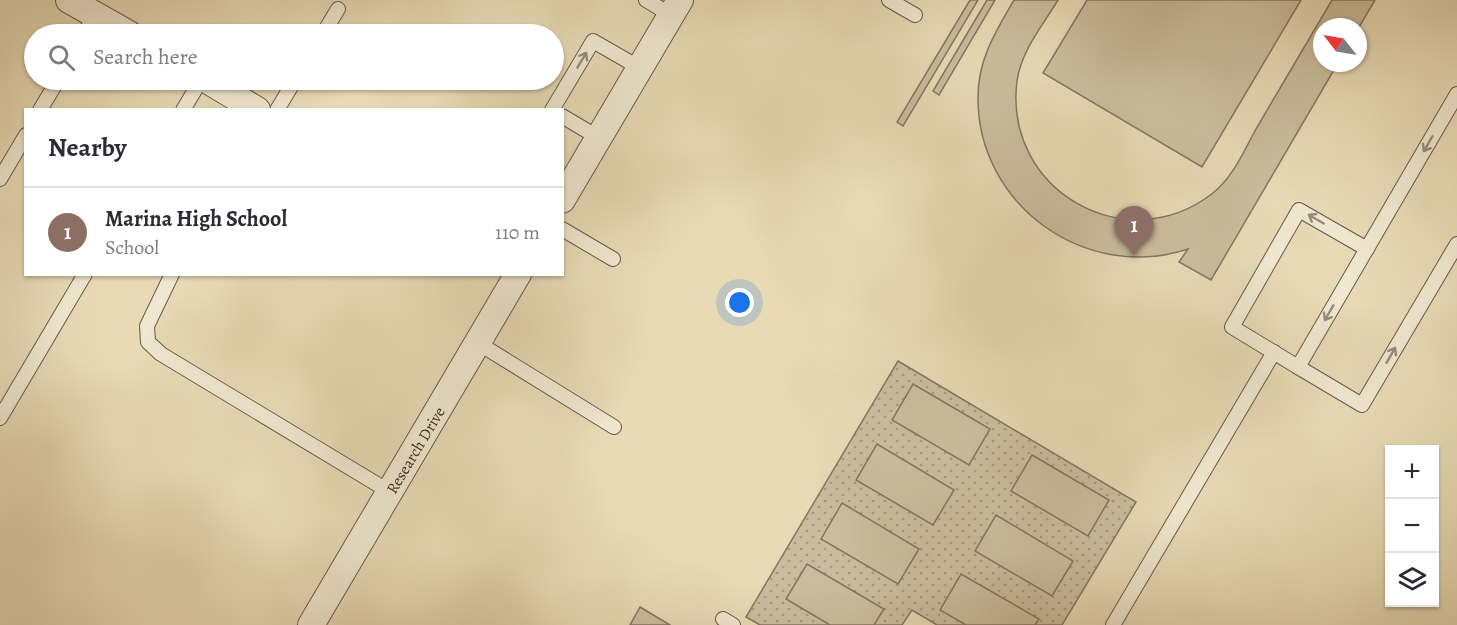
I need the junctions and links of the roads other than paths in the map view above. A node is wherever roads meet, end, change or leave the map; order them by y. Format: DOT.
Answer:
graph roads {
  1 [pos="69,0"];
  2 [pos="645,0"];
  3 [pos="890,0"];
  4 [pos="675,7"];
  5 [pos="338,9"];
  6 [pos="915,15"];
  7 [pos="88,24"];
  8 [pos="329,24"];
  9 [pos="640,68"];
  10 [pos="52,90"];
  11 [pos="195,90"];
  12 [pos="224,90"];
  13 [pos="289,90"];
  14 [pos="564,90"];
  15 [pos="564,90"];
  16 [pos="1457,94"];
  17 [pos="41,108"];
  18 [pos="184,108"];
  19 [pos="254,108"];
  20 [pos="278,108"];
  21 [pos="553,108"];
  22 [pos="564,117"];
  23 [pos="24,138"];
  24 [pos="599,138"];
  25 [pos="0,179"];
  26 [pos="564,197"];
  27 [pos="564,230"];
  28 [pos="1457,244"];
  29 [pos="1367,249"];
  30 [pos="613,259"];
  31 [pos="84,276"];
  32 [pos="171,276"];
  33 [pos="517,276"];
  34 [pos="478,343"];
  35 [pos="1274,352"];
  36 [pos="1298,367"];
  37 [pos="0,418"];
  38 [pos="614,427"];
  39 [pos="390,492"];
  40 [pos="311,625"];
  41 [pos="1113,625"];
  1 -- 7 [label="street"];
  2 -- 4 [label="lane"];
  3 -- 6 [label="lane"];
  4 -- 9 [label="street"];
  5 -- 8 [label="lane"];
  15 -- 9 [label="lane, one-way"];
  9 -- 24 [label="street"];
  10 -- 17 [label="lane"];
  11 -- 18 [label="lane"];
  12 -- 19 [label="street"];
  13 -- 20 [label="lane"];
  21 -- 14 [label="lane, one-way"];
  16 -- 29 [label="lane, one-way"];
  22 -- 24 [label="lane"];
  23 -- 25 [label="lane"];
  24 -- 26 [label="street"];
  27 -- 30 [label="lane"];
  36 -- 28 [label="lane, one-way"];
  29 -- 35 [label="lane, one-way"];
  29 -- 36 [label="lane, one-way"];
  31 -- 37 [label="lane"];
  32 -- 39 [label="lane"];
  33 -- 34 [label="street, Research Drive"];
  34 -- 38 [label="lane"];
  34 -- 39 [label="street, Research Drive"];
  35 -- 36 [label="lane"];
  35 -- 41 [label="lane"];
  39 -- 40 [label="street, Research Drive"];
}
